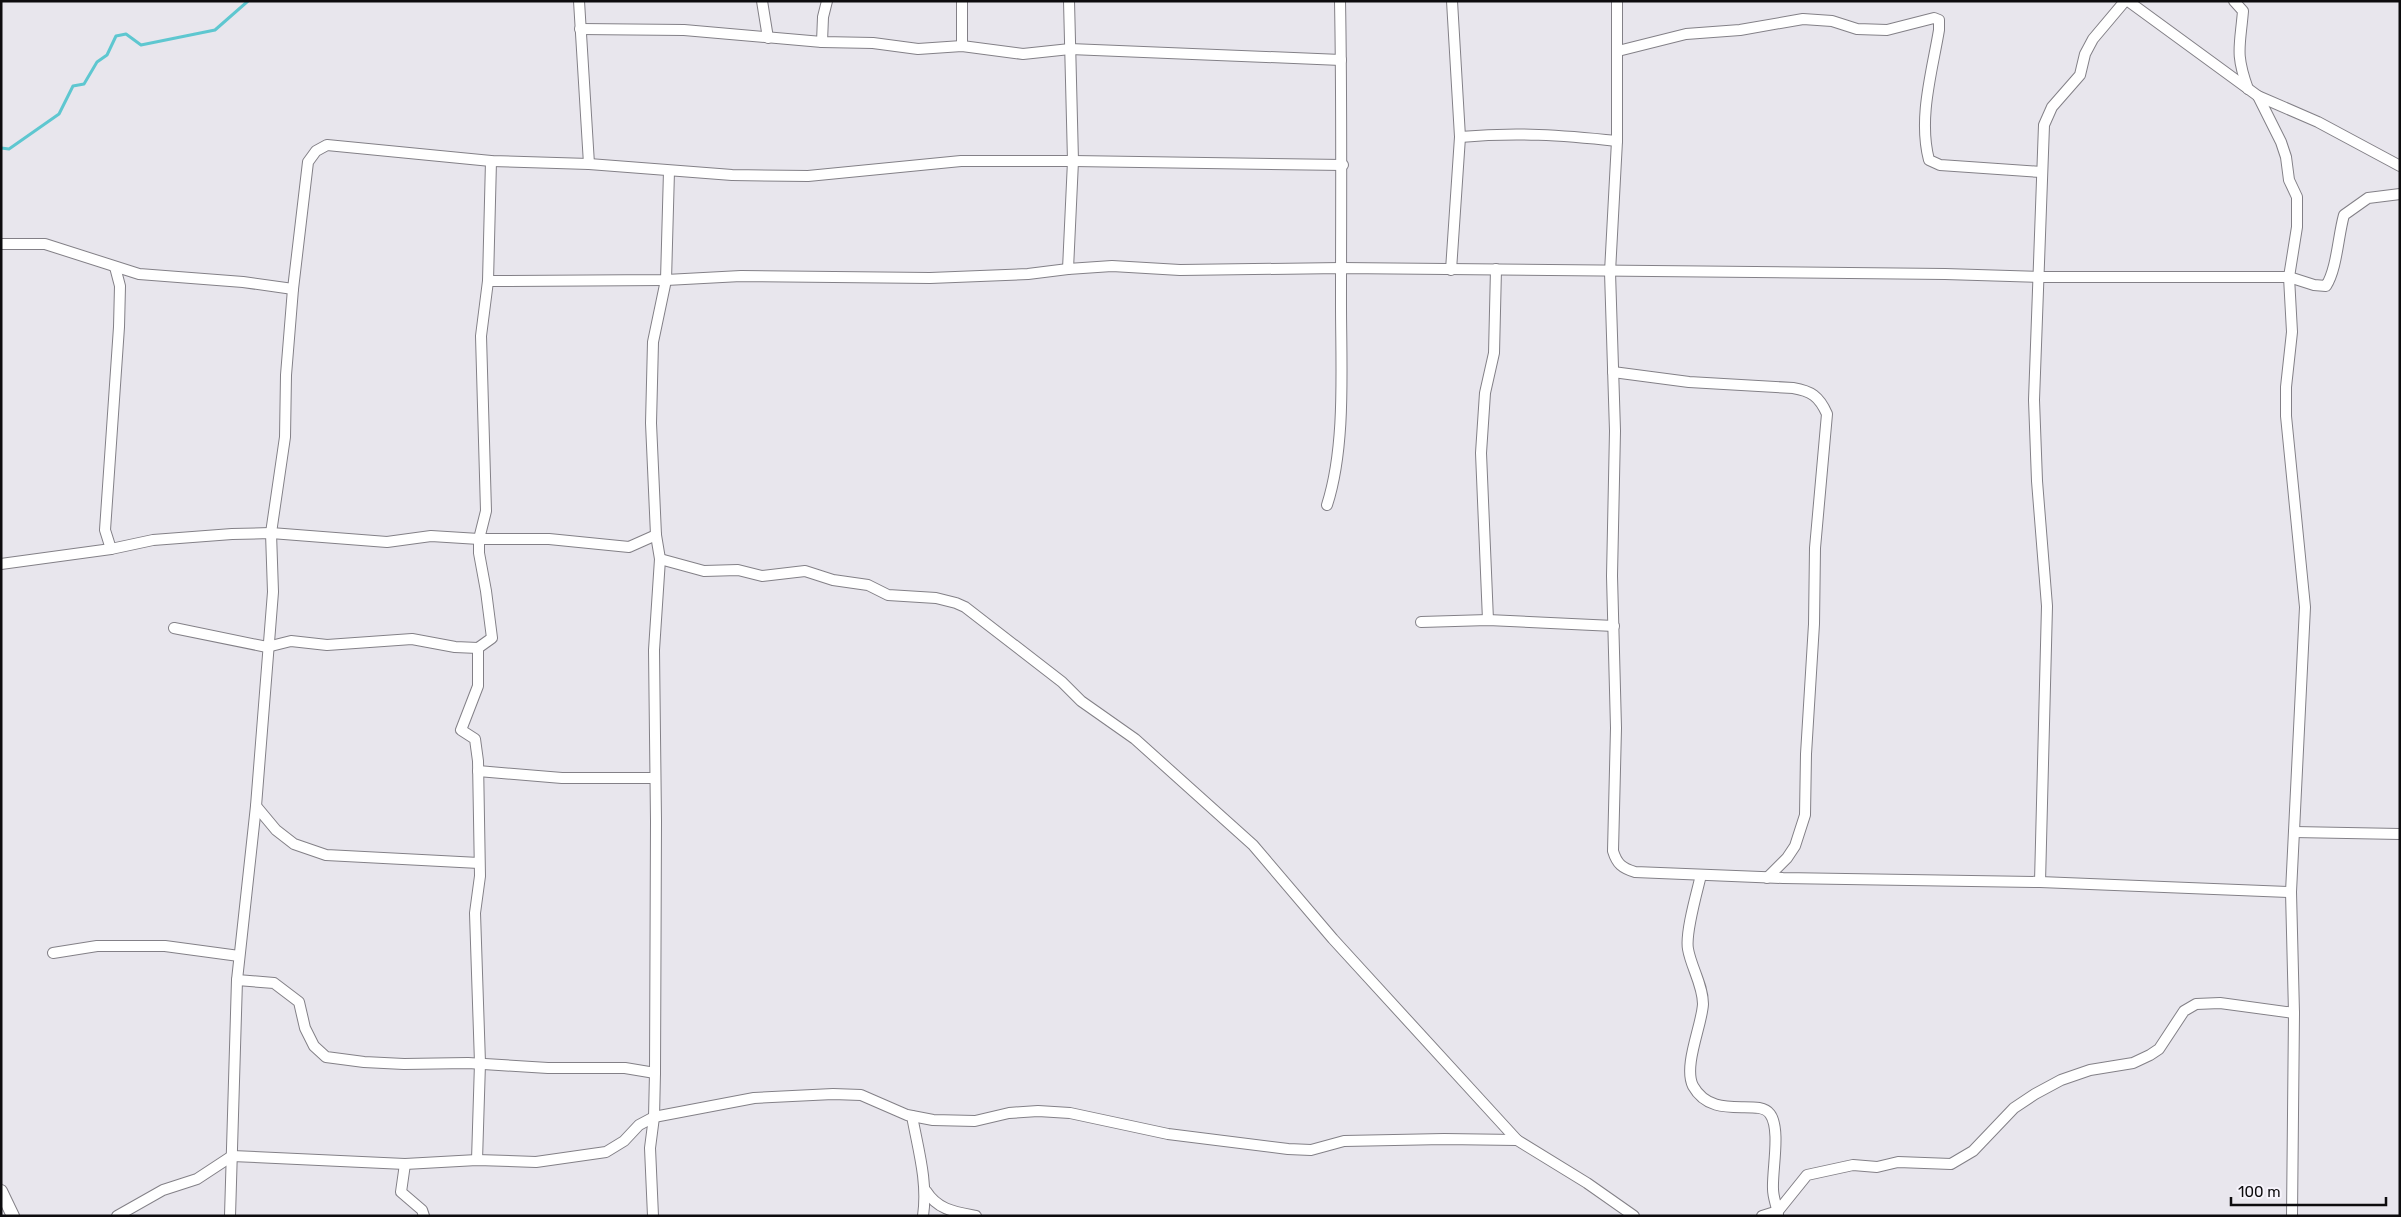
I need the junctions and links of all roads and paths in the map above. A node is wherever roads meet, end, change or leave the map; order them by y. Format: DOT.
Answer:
graph roads {
  1 [pos="579,1"];
  2 [pos="762,1"];
  3 [pos="826,1"];
  4 [pos="962,1"];
  5 [pos="1069,1"];
  6 [pos="1340,1"];
  7 [pos="1452,1"];
  8 [pos="1617,1"];
  9 [pos="2127,1"];
  10 [pos="2234,1"];
  11 [pos="580,29"];
  12 [pos="768,38"];
  13 [pos="822,42"];
  14 [pos="962,46"];
  15 [pos="1070,49"];
  16 [pos="1618,51"];
  17 [pos="1341,60"];
  18 [pos="2248,89"];
  19 [pos="2258,96"];
  20 [pos="1460,137"];
  21 [pos="1617,141"];
  22 [pos="1073,161"];
  23 [pos="491,162"];
  24 [pos="589,164"];
  25 [pos="1342,166"];
  26 [pos="2400,166"];
  27 [pos="669,171"];
  28 [pos="2041,172"];
  29 [pos="2400,194"];
  30 [pos="1,244"];
  31 [pos="115,267"];
  32 [pos="1341,268"];
  33 [pos="1068,269"];
  34 [pos="1496,269"];
  35 [pos="1451,270"];
  36 [pos="1610,272"];
  37 [pos="2038,277"];
  38 [pos="2289,277"];
  39 [pos="666,280"];
  40 [pos="488,281"];
  41 [pos="293,289"];
  42 [pos="1613,372"];
  43 [pos="1326,505"];
  44 [pos="271,533"];
  45 [pos="656,535"];
  46 [pos="479,539"];
  47 [pos="111,549"];
  48 [pos="660,559"];
  49 [pos="1,564"];
  50 [pos="1488,620"];
  51 [pos="1421,622"];
  52 [pos="1614,626"];
  53 [pos="174,628"];
  54 [pos="267,647"];
  55 [pos="478,648"];
  56 [pos="478,771"];
  57 [pos="655,778"];
  58 [pos="256,806"];
  59 [pos="2294,832"];
  60 [pos="2400,834"];
  61 [pos="479,864"];
  62 [pos="1701,875"];
  63 [pos="1767,878"];
  64 [pos="2040,882"];
  65 [pos="2291,892"];
  66 [pos="53,952"];
  67 [pos="239,956"];
  68 [pos="237,980"];
  69 [pos="2294,1013"];
  70 [pos="480,1063"];
  71 [pos="655,1073"];
  72 [pos="912,1116"];
  73 [pos="654,1117"];
  74 [pos="1517,1140"];
  75 [pos="232,1156"];
  76 [pos="477,1160"];
  77 [pos="405,1164"];
  78 [pos="925,1188"];
  79 [pos="1,1191"];
  80 [pos="1778,1213"];
  81 [pos="13,1216"];
  82 [pos="116,1216"];
  83 [pos="230,1216"];
  84 [pos="424,1216"];
  85 [pos="652,1216"];
  86 [pos="923,1216"];
  87 [pos="976,1216"];
  88 [pos="1634,1216"];
  89 [pos="1762,1216"];
  90 [pos="2292,1216"];
  1 -- 11 [label="street"];
  2 -- 12 [label="street"];
  3 -- 13 [label="street"];
  4 -- 14 [label="street"];
  5 -- 15 [label="street"];
  6 -- 17 [label="street"];
  7 -- 20 [label="street"];
  8 -- 16 [label="street"];
  9 -- 18 [label="street"];
  9 -- 28 [label="street"];
  10 -- 18 [label="street"];
  11 -- 12 [label="street"];
  11 -- 24 [label="street"];
  12 -- 13 [label="street"];
  13 -- 14 [label="street"];
  14 -- 15 [label="street"];
  15 -- 17 [label="street"];
  15 -- 22 [label="street"];
  16 -- 21 [label="street"];
  16 -- 28 [label="street"];
  17 -- 25 [label="street"];
  18 -- 19 [label="street"];
  19 -- 26 [label="street"];
  19 -- 38 [label="street"];
  20 -- 21 [label="street"];
  20 -- 35 [label="street"];
  21 -- 36 [label="street"];
  22 -- 25 [label="street"];
  22 -- 27 [label="street"];
  22 -- 33 [label="street"];
  23 -- 24 [label="street"];
  23 -- 40 [label="street"];
  23 -- 41 [label="street"];
  24 -- 27 [label="street"];
  25 -- 32 [label="street"];
  27 -- 39 [label="street"];
  28 -- 37 [label="street"];
  29 -- 38 [label="street"];
  30 -- 31 [label="street"];
  31 -- 41 [label="street"];
  31 -- 47 [label="street"];
  32 -- 33 [label="street"];
  32 -- 35 [label="street"];
  32 -- 43 [label="street"];
  33 -- 39 [label="street"];
  34 -- 35 [label="street"];
  34 -- 36 [label="street"];
  34 -- 50 [label="street"];
  36 -- 37 [label="street"];
  36 -- 42 [label="street"];
  37 -- 38 [label="street"];
  37 -- 64 [label="street"];
  38 -- 59 [label="street"];
  39 -- 40 [label="street"];
  39 -- 45 [label="street"];
  40 -- 46 [label="street"];
  41 -- 44 [label="street"];
  42 -- 52 [label="street"];
  42 -- 63 [label="street"];
  44 -- 46 [label="street"];
  44 -- 47 [label="street"];
  44 -- 54 [label="street"];
  45 -- 46 [label="street"];
  45 -- 48 [label="street"];
  46 -- 55 [label="street"];
  47 -- 49 [label="street"];
  48 -- 57 [label="street"];
  48 -- 74 [label="street"];
  50 -- 51 [label="street"];
  50 -- 52 [label="street"];
  52 -- 62 [label="street"];
  53 -- 54 [label="street"];
  54 -- 55 [label="street"];
  54 -- 58 [label="street"];
  55 -- 56 [label="street"];
  56 -- 57 [label="street"];
  56 -- 61 [label="street"];
  57 -- 71 [label="street"];
  58 -- 61 [label="street"];
  58 -- 67 [label="street"];
  59 -- 60 [label="street"];
  59 -- 65 [label="street"];
  61 -- 70 [label="street"];
  62 -- 63 [label="street"];
  62 -- 80 [label="street"];
  63 -- 64 [label="street"];
  64 -- 65 [label="street"];
  65 -- 69 [label="street"];
  66 -- 67 [label="street"];
  67 -- 68 [label="street"];
  68 -- 70 [label="street"];
  68 -- 75 [label="street"];
  69 -- 80 [label="street"];
  69 -- 90 [label="street"];
  70 -- 71 [label="street"];
  70 -- 76 [label="street"];
  71 -- 73 [label="street"];
  72 -- 73 [label="street"];
  72 -- 74 [label="street"];
  72 -- 78 [label="street"];
  73 -- 76 [label="street"];
  73 -- 85 [label="street"];
  74 -- 88 [label="street"];
  75 -- 77 [label="street"];
  75 -- 82 [label="street"];
  75 -- 83 [label="street"];
  76 -- 77 [label="street"];
  77 -- 84 [label="street"];
  78 -- 86 [label="street"];
  78 -- 87 [label="street"];
  79 -- 81 [label="street"];
  80 -- 89 [label="street"];
}
